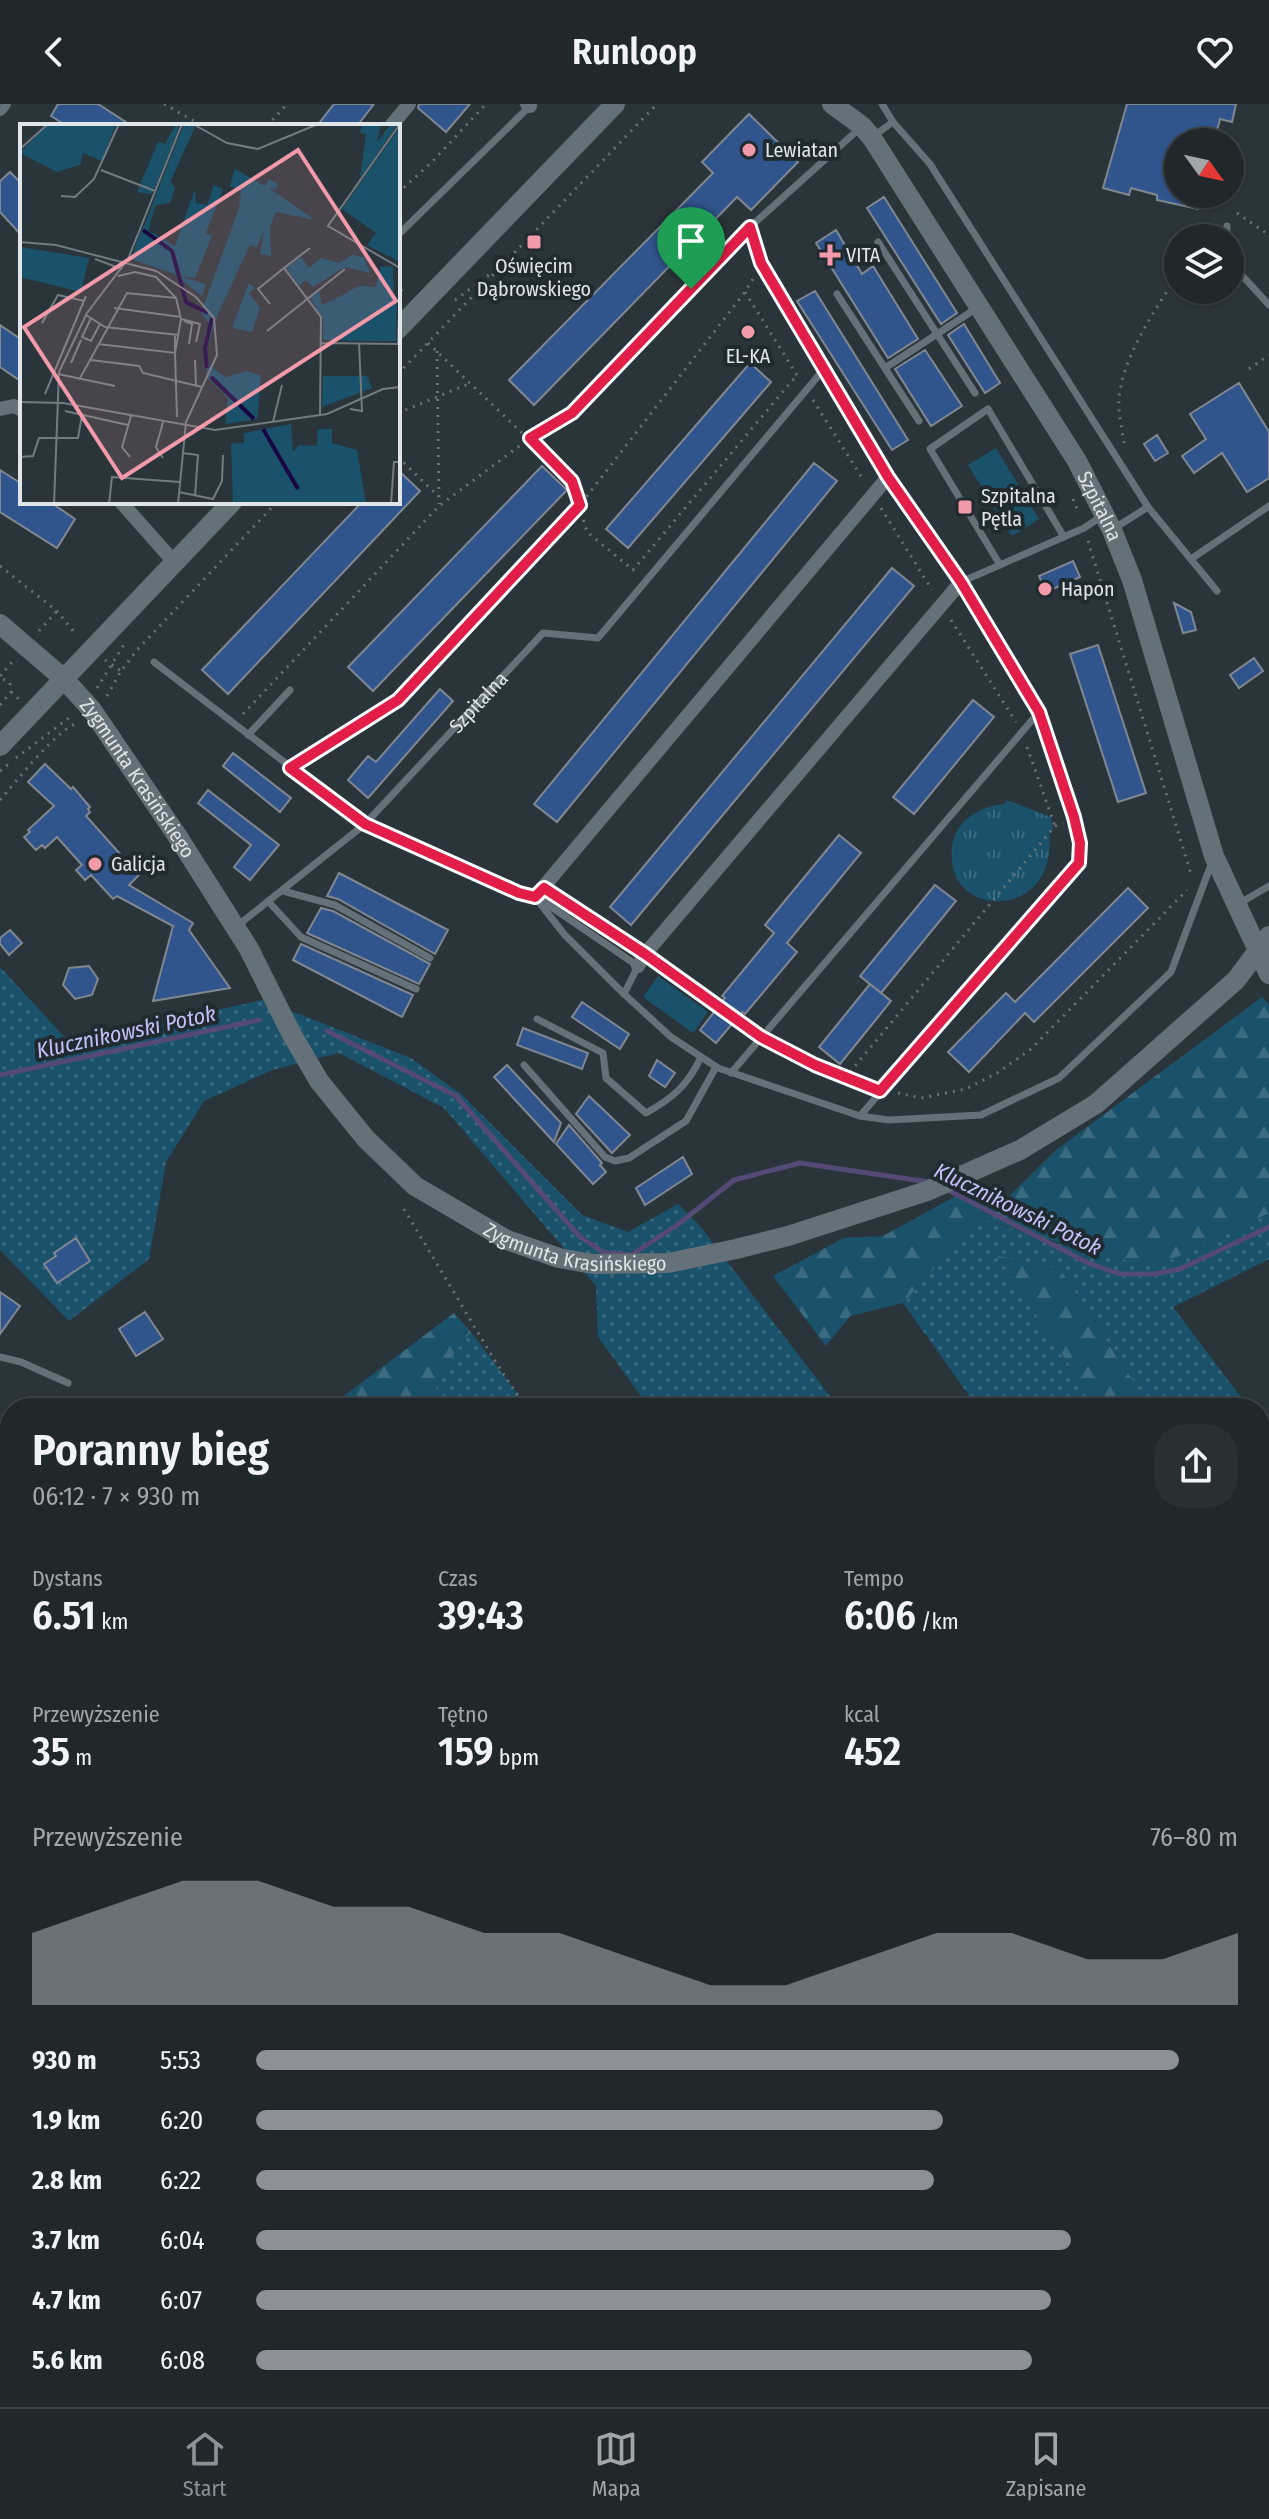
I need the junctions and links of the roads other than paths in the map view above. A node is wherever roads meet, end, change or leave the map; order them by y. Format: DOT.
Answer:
graph roads {
  1 [pos="4,104"];
  2 [pos="409,104"];
  3 [pos="615,104"];
  4 [pos="832,104"];
  5 [pos="882,104"];
  6 [pos="529,105"];
  7 [pos="0,109"];
  8 [pos="893,122"];
  9 [pos="393,124"];
  10 [pos="867,132"];
  11 [pos="750,227"];
  12 [pos="400,233"];
  13 [pos="878,242"];
  14 [pos="1244,278"];
  15 [pos="837,294"];
  16 [pos="1269,305"];
  17 [pos="978,307"];
  18 [pos="400,327"];
  19 [pos="938,334"];
  20 [pos="885,368"];
  21 [pos="824,369"];
  22 [pos="975,393"];
  23 [pos="0,409"];
  24 [pos="20,409"];
  25 [pos="572,413"];
  26 [pos="919,421"];
  27 [pos="888,477"];
  28 [pos="123,504"];
  29 [pos="230,504"];
  30 [pos="1269,506"];
  31 [pos="1148,507"];
  32 [pos="1108,522"];
  33 [pos="1064,537"];
  34 [pos="1191,559"];
  35 [pos="175,563"];
  36 [pos="1000,565"];
  37 [pos="961,582"];
  38 [pos="1217,591"];
  39 [pos="0,624"];
  40 [pos="154,662"];
  41 [pos="63,678"];
  42 [pos="290,690"];
  43 [pos="1039,712"];
  44 [pos="248,735"];
  45 [pos="0,746"];
  46 [pos="365,824"];
  47 [pos="1214,856"];
  48 [pos="1269,886"];
  49 [pos="283,891"];
  50 [pos="535,897"];
  51 [pos="268,901"];
  52 [pos="1237,905"];
  53 [pos="236,927"];
  54 [pos="1263,944"];
  55 [pos="430,958"];
  56 [pos="642,960"];
  57 [pos="1269,974"];
  58 [pos="416,989"];
  59 [pos="624,994"];
  60 [pos="537,1019"];
  61 [pos="701,1057"];
  62 [pos="524,1065"];
  63 [pos="716,1067"];
  64 [pos="731,1073"];
  65 [pos="860,1116"];
  66 [pos="0,1357"];
  67 [pos="68,1383"];
  1 -- 7 [label="street"];
  2 -- 9 [label="street"];
  3 -- 18 [label="street"];
  4 -- 10 [label="street, Szpitalna"];
  5 -- 8 [label="lane"];
  6 -- 12 [label="lane"];
  8 -- 10 [label="lane"];
  8 -- 31 [label="lane"];
  10 -- 11 [label="lane"];
  10 -- 17 [label="street, Szpitalna"];
  11 -- 21 [label="lane"];
  11 -- 25 [label="lane"];
  13 -- 19 [label="lane"];
  14 -- 16 [label="lane"];
  15 -- 20 [label="lane"];
  17 -- 19 [label="lane"];
  17 -- 32 [label="street, Szpitalna"];
  19 -- 20 [label="lane"];
  19 -- 22 [label="lane"];
  20 -- 26 [label="lane"];
  21 -- 27 [label="lane"];
  21 -- 46 [label="lane, Szpitalna"];
  23 -- 24 [label="street"];
  27 -- 37 [label="lane"];
  27 -- 50 [label="street"];
  28 -- 35 [label="street"];
  29 -- 35 [label="street"];
  30 -- 34 [label="lane"];
  31 -- 32 [label="lane"];
  31 -- 34 [label="lane"];
  32 -- 33 [label="lane"];
  32 -- 47 [label="street, Szpitalna"];
  33 -- 36 [label="lane"];
  33 -- 36 [label="lane"];
  34 -- 38 [label="lane"];
  35 -- 41 [label="street"];
  36 -- 37 [label="lane"];
  37 -- 43 [label="lane"];
  37 -- 56 [label="street"];
  39 -- 41 [label="street, Zygmunta Krasińskiego"];
  40 -- 44 [label="lane"];
  41 -- 45 [label="street"];
  41 -- 53 [label="street, Zygmunta Krasińskiego"];
  42 -- 44 [label="lane"];
  43 -- 64 [label="lane"];
  43 -- 65 [label="lane"];
  44 -- 46 [label="lane"];
  46 -- 49 [label="lane"];
  46 -- 50 [label="lane"];
  47 -- 52 [label="street, Szpitalna"];
  47 -- 65 [label="lane"];
  48 -- 52 [label="lane"];
  49 -- 51 [label="lane"];
  49 -- 55 [label="lane"];
  50 -- 56 [label="lane"];
  50 -- 59 [label="lane"];
  51 -- 53 [label="lane"];
  51 -- 58 [label="lane"];
  52 -- 54 [label="street, Szpitalna"];
  53 -- 54 [label="street, Zygmunta Krasińskiego"];
  54 -- 57 [label="street, Szpitalna"];
  56 -- 59 [label="lane"];
  59 -- 61 [label="lane"];
  60 -- 61 [label="lane"];
  61 -- 63 [label="lane"];
  62 -- 63 [label="lane"];
  63 -- 64 [label="lane"];
  64 -- 65 [label="lane"];
  66 -- 67 [label="lane"];
}
